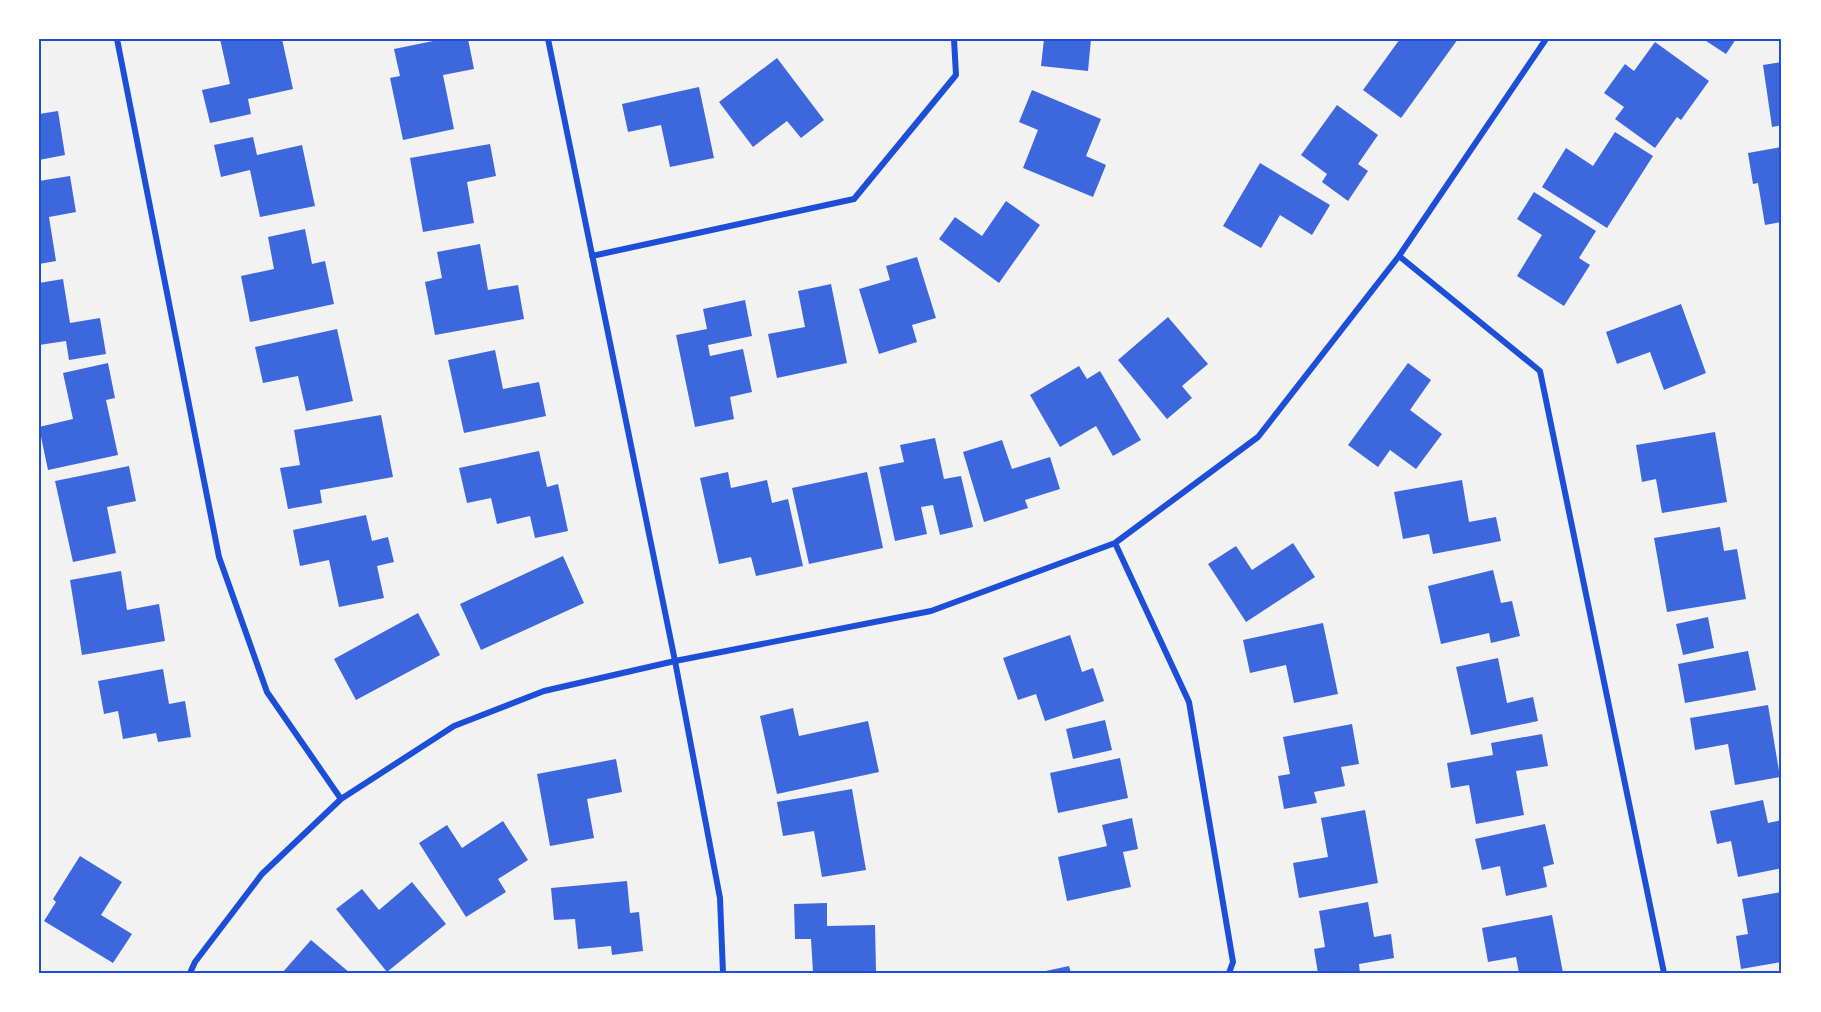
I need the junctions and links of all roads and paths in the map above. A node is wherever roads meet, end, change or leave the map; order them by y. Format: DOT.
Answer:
graph roads {
  1 [pos="117,39"];
  2 [pos="548,39"];
  3 [pos="954,39"];
  4 [pos="1546,39"];
  5 [pos="592,256"];
  6 [pos="1399,256"];
  7 [pos="1115,543"];
  8 [pos="675,661"];
  9 [pos="341,799"];
  10 [pos="190,973"];
  11 [pos="723,973"];
  12 [pos="1229,973"];
  13 [pos="1665,973"];
  1 -- 9 [label="street"];
  2 -- 5 [label="street"];
  3 -- 5 [label="street"];
  4 -- 6 [label="street"];
  5 -- 8 [label="street"];
  6 -- 7 [label="street"];
  6 -- 13 [label="street"];
  7 -- 8 [label="street"];
  7 -- 12 [label="street"];
  8 -- 9 [label="street"];
  8 -- 11 [label="street"];
  9 -- 10 [label="street"];
}
